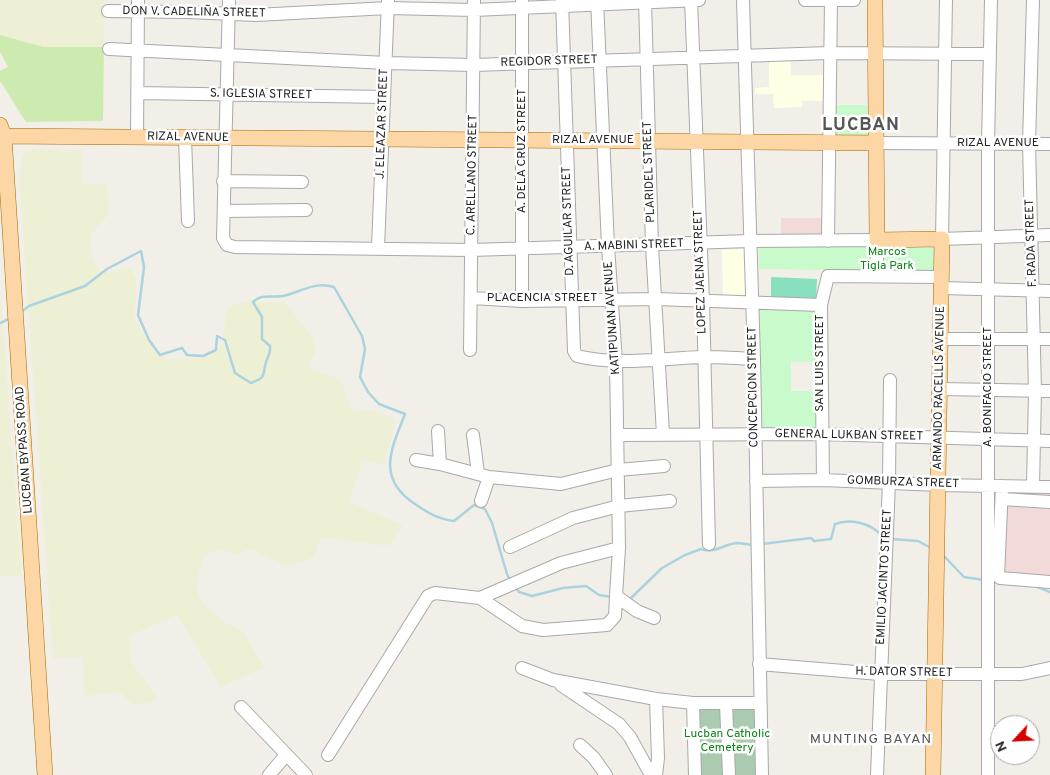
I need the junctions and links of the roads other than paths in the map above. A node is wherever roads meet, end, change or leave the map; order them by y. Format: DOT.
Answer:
graph roads {
  1 [pos="229,0"];
  2 [pos="691,0"];
  3 [pos="699,0"];
  4 [pos="743,0"];
  5 [pos="806,0"];
  6 [pos="830,0"];
  7 [pos="854,0"];
  8 [pos="875,0"];
  9 [pos="946,0"];
  10 [pos="991,0"];
  11 [pos="1033,0"];
  12 [pos="645,1"];
  13 [pos="598,2"];
  14 [pos="563,3"];
  15 [pos="388,4"];
  16 [pos="522,4"];
  17 [pos="440,5"];
  18 [pos="474,5"];
  19 [pos="138,6"];
  20 [pos="188,6"];
  21 [pos="108,11"];
  22 [pos="229,15"];
  23 [pos="109,49"];
  24 [pos="138,51"];
  25 [pos="829,52"];
  26 [pos="875,53"];
  27 [pos="945,54"];
  28 [pos="990,54"];
  29 [pos="746,55"];
  30 [pos="228,56"];
  31 [pos="694,56"];
  32 [pos="646,58"];
  33 [pos="564,61"];
  34 [pos="599,61"];
  35 [pos="386,63"];
  36 [pos="523,63"];
  37 [pos="474,65"];
  38 [pos="138,93"];
  39 [pos="227,95"];
  40 [pos="384,97"];
  41 [pos="1,132"];
  42 [pos="137,138"];
  43 [pos="185,138"];
  44 [pos="226,139"];
  45 [pos="383,139"];
  46 [pos="474,141"];
  47 [pos="522,141"];
  48 [pos="565,141"];
  49 [pos="602,142"];
  50 [pos="648,142"];
  51 [pos="696,142"];
  52 [pos="747,142"];
  53 [pos="830,143"];
  54 [pos="877,143"];
  55 [pos="944,144"];
  56 [pos="1029,144"];
  57 [pos="1050,144"];
  58 [pos="988,145"];
  59 [pos="223,181"];
  60 [pos="302,182"];
  61 [pos="306,210"];
  62 [pos="224,211"];
  63 [pos="188,221"];
  64 [pos="1050,235"];
  65 [pos="1032,236"];
  66 [pos="990,238"];
  67 [pos="942,239"];
  68 [pos="877,240"];
  69 [pos="750,241"];
  70 [pos="828,241"];
  71 [pos="701,243"];
  72 [pos="608,246"];
  73 [pos="652,246"];
  74 [pos="378,248"];
  75 [pos="523,248"];
  76 [pos="570,248"];
  77 [pos="472,250"];
  78 [pos="877,276"];
  79 [pos="942,282"];
  80 [pos="989,290"];
  81 [pos="1034,291"];
  82 [pos="1050,291"];
  83 [pos="472,298"];
  84 [pos="613,299"];
  85 [pos="657,299"];
  86 [pos="522,301"];
  87 [pos="572,301"];
  88 [pos="703,301"];
  89 [pos="752,302"];
  90 [pos="821,306"];
  91 [pos="941,339"];
  92 [pos="1050,339"];
  93 [pos="988,340"];
  94 [pos="1033,340"];
  95 [pos="470,350"];
  96 [pos="704,357"];
  97 [pos="659,359"];
  98 [pos="754,359"];
  99 [pos="616,361"];
  100 [pos="890,380"];
  101 [pos="941,389"];
  102 [pos="989,391"];
  103 [pos="1035,391"];
  104 [pos="1050,391"];
  105 [pos="438,431"];
  106 [pos="707,433"];
  107 [pos="663,434"];
  108 [pos="821,434"];
  109 [pos="473,435"];
  110 [pos="618,435"];
  111 [pos="754,435"];
  112 [pos="888,436"];
  113 [pos="940,438"];
  114 [pos="990,439"];
  115 [pos="1033,441"];
  116 [pos="1050,441"];
  117 [pos="416,460"];
  118 [pos="440,464"];
  119 [pos="664,466"];
  120 [pos="618,470"];
  121 [pos="483,475"];
  122 [pos="823,480"];
  123 [pos="756,481"];
  124 [pos="889,482"];
  125 [pos="939,485"];
  126 [pos="989,486"];
  127 [pos="1002,486"];
  128 [pos="1033,486"];
  129 [pos="1050,487"];
  130 [pos="1002,499"];
  131 [pos="481,501"];
  132 [pos="670,501"];
  133 [pos="1050,502"];
  134 [pos="619,506"];
  135 [pos="709,544"];
  136 [pos="510,547"];
  137 [pos="620,548"];
  138 [pos="1050,582"];
  139 [pos="480,598"];
  140 [pos="620,599"];
  141 [pos="654,618"];
  142 [pos="759,664"];
  143 [pos="522,668"];
  144 [pos="1050,668"];
  145 [pos="880,674"];
  146 [pos="936,674"];
  147 [pos="989,675"];
  148 [pos="553,680"];
  149 [pos="656,699"];
  150 [pos="692,703"];
  151 [pos="760,703"];
  152 [pos="726,704"];
  153 [pos="241,707"];
  154 [pos="580,745"];
  155 [pos="328,755"];
  156 [pos="286,756"];
  157 [pos="599,772"];
  158 [pos="45,775"];
  159 [pos="269,775"];
  160 [pos="306,775"];
  161 [pos="651,775"];
  162 [pos="656,775"];
  163 [pos="695,775"];
  164 [pos="729,775"];
  165 [pos="762,775"];
  166 [pos="877,775"];
  167 [pos="933,775"];
  168 [pos="988,775"];
  1 -- 22 [label="street"];
  2 -- 3 [label="street, DON V. CADELIÑA STREET"];
  2 -- 12 [label="street, DON V. CADELIÑA STREET"];
  2 -- 31 [label="street, LOPEZ JAENA STREET"];
  4 -- 29 [label="street, CONCEPCION STREET"];
  5 -- 6 [label="street"];
  6 -- 7 [label="street"];
  6 -- 25 [label="street"];
  8 -- 26 [label="main road"];
  9 -- 27 [label="street, ARMANDO RACELLIS AVENUE"];
  10 -- 28 [label="street, A. BONIFACIO STREET"];
  11 -- 56 [label="street, F. RADA STREET"];
  12 -- 13 [label="street, DON V. CADELIÑA STREET"];
  12 -- 32 [label="street, PLARIDEL STREET"];
  13 -- 14 [label="street, DON V. CADELIÑA STREET"];
  13 -- 34 [label="street, KATIPUNAN AVENUE"];
  14 -- 16 [label="street, DON V. CADELIÑA STREET"];
  14 -- 33 [label="street, D. AGUILAR STREET"];
  15 -- 17 [label="street, DON V. CADELIÑA STREET"];
  15 -- 22 [label="street, DON V. CADELIÑA STREET"];
  15 -- 35 [label="street, J. ELEAZAR STREET"];
  16 -- 18 [label="street, DON V. CADELIÑA STREET"];
  16 -- 36 [label="street, A. DELA CRUZ STREET"];
  17 -- 18 [label="street, DON V. CADELIÑA STREET"];
  18 -- 37 [label="street, C. ARELLANO STREET"];
  19 -- 20 [label="street, DON V. CADELIÑA STREET"];
  19 -- 21 [label="street, DON V. CADELIÑA STREET"];
  19 -- 24 [label="street"];
  20 -- 22 [label="street, DON V. CADELIÑA STREET"];
  22 -- 30 [label="street"];
  23 -- 24 [label="street, REGIDOR STREET"];
  24 -- 30 [label="street, REGIDOR STREET"];
  24 -- 38 [label="street"];
  25 -- 26 [label="street, REGIDOR STREET"];
  25 -- 29 [label="street, REGIDOR STREET"];
  25 -- 53 [label="street"];
  26 -- 27 [label="street, REGIDOR STREET"];
  26 -- 54 [label="main road"];
  27 -- 28 [label="street, REGIDOR STREET"];
  27 -- 55 [label="street, ARMANDO RACELLIS AVENUE"];
  28 -- 58 [label="street, A. BONIFACIO STREET"];
  29 -- 31 [label="street, REGIDOR STREET"];
  29 -- 52 [label="street, CONCEPCION STREET"];
  30 -- 35 [label="street, REGIDOR STREET"];
  30 -- 39 [label="street"];
  31 -- 32 [label="street, REGIDOR STREET"];
  31 -- 51 [label="street, LOPEZ JAENA STREET"];
  32 -- 34 [label="street, REGIDOR STREET"];
  32 -- 50 [label="street, PLARIDEL STREET"];
  33 -- 34 [label="street, REGIDOR STREET"];
  33 -- 36 [label="street, REGIDOR STREET"];
  33 -- 48 [label="street, D. AGUILAR STREET"];
  34 -- 49 [label="street, KATIPUNAN AVENUE"];
  35 -- 37 [label="street, REGIDOR STREET"];
  35 -- 40 [label="street, J. ELEAZAR STREET"];
  36 -- 37 [label="street, REGIDOR STREET"];
  36 -- 47 [label="street, A. DELA CRUZ STREET"];
  37 -- 46 [label="street, C. ARELLANO STREET"];
  38 -- 39 [label="street, S. IGLESIA STREET"];
  38 -- 42 [label="street"];
  39 -- 40 [label="street, S. IGLESIA STREET"];
  39 -- 44 [label="street"];
  40 -- 45 [label="street, J. ELEAZAR STREET"];
  41 -- 42 [label="main road, RIZAL AVENUE"];
  41 -- 158 [label="main road, LUCBAN BYPASS ROAD"];
  42 -- 43 [label="main road, RIZAL AVENUE"];
  43 -- 44 [label="main road, RIZAL AVENUE"];
  43 -- 63 [label="street"];
  44 -- 45 [label="main road, RIZAL AVENUE"];
  44 -- 59 [label="street"];
  45 -- 46 [label="main road, RIZAL AVENUE"];
  45 -- 74 [label="street, J. ELEAZAR STREET"];
  46 -- 47 [label="main road, RIZAL AVENUE"];
  46 -- 77 [label="street, C. ARELLANO STREET"];
  47 -- 48 [label="main road, RIZAL AVENUE"];
  47 -- 75 [label="street, A. DELA CRUZ STREET"];
  48 -- 49 [label="main road, RIZAL AVENUE"];
  48 -- 76 [label="street, D. AGUILAR STREET"];
  49 -- 50 [label="main road, RIZAL AVENUE"];
  49 -- 72 [label="street, KATIPUNAN AVENUE"];
  50 -- 51 [label="main road, RIZAL AVENUE"];
  50 -- 73 [label="street, PLARIDEL STREET"];
  51 -- 52 [label="main road, RIZAL AVENUE"];
  51 -- 71 [label="street, LOPEZ JAENA STREET"];
  52 -- 53 [label="main road, RIZAL AVENUE"];
  52 -- 69 [label="street, CONCEPCION STREET"];
  53 -- 54 [label="main road, RIZAL AVENUE"];
  53 -- 70 [label="street"];
  54 -- 55 [label="street, RIZAL AVENUE"];
  54 -- 68 [label="main road"];
  55 -- 58 [label="street, RIZAL AVENUE"];
  55 -- 67 [label="street, ARMANDO RACELLIS AVENUE"];
  56 -- 57 [label="street, RIZAL AVENUE"];
  56 -- 58 [label="street, RIZAL AVENUE"];
  56 -- 65 [label="street, F. RADA STREET"];
  58 -- 66 [label="street, A. BONIFACIO STREET"];
  59 -- 60 [label="street"];
  59 -- 62 [label="street"];
  61 -- 62 [label="street"];
  62 -- 74 [label="street, A. MABINI STREET"];
  64 -- 65 [label="street, A. MABINI STREET"];
  65 -- 66 [label="street, A. MABINI STREET"];
  65 -- 81 [label="street, F. RADA STREET"];
  66 -- 67 [label="street, A. MABINI STREET"];
  66 -- 80 [label="street, A. BONIFACIO STREET"];
  67 -- 68 [label="main road, A. MABINI STREET"];
  67 -- 79 [label="main road, ARMANDO RACELLIS AVENUE"];
  68 -- 70 [label="street, A. MABINI STREET"];
  68 -- 78 [label="street"];
  69 -- 70 [label="street, A. MABINI STREET"];
  69 -- 71 [label="street, A. MABINI STREET"];
  69 -- 89 [label="street, CONCEPCION STREET"];
  71 -- 73 [label="street, A. MABINI STREET"];
  71 -- 88 [label="street, LOPEZ JAENA STREET"];
  72 -- 73 [label="street, A. MABINI STREET"];
  72 -- 76 [label="street, A. MABINI STREET"];
  72 -- 84 [label="street, KATIPUNAN AVENUE"];
  73 -- 85 [label="street, PLARIDEL STREET"];
  74 -- 77 [label="street, A. MABINI STREET"];
  75 -- 76 [label="street, A. MABINI STREET"];
  75 -- 77 [label="street, A. MABINI STREET"];
  75 -- 86 [label="street, A. DELA CRUZ STREET"];
  76 -- 87 [label="street, D. AGUILAR STREET"];
  77 -- 83 [label="street, C. ARELLANO STREET"];
  78 -- 79 [label="street"];
  78 -- 90 [label="street, SAN LUIS STREET"];
  79 -- 80 [label="street"];
  79 -- 91 [label="main road, ARMANDO RACELLIS AVENUE"];
  80 -- 81 [label="street"];
  80 -- 93 [label="street, A. BONIFACIO STREET"];
  81 -- 82 [label="street"];
  81 -- 94 [label="street, F. RADA STREET"];
  83 -- 86 [label="street, PLACENCIA STREET"];
  83 -- 95 [label="street, C. ARELLANO STREET"];
  84 -- 85 [label="street, PLACENCIA STREET"];
  84 -- 87 [label="street, PLACENCIA STREET"];
  84 -- 99 [label="street, KATIPUNAN AVENUE"];
  85 -- 88 [label="street, PLACENCIA STREET"];
  85 -- 97 [label="street, PLARIDEL STREET"];
  86 -- 87 [label="street, PLACENCIA STREET"];
  87 -- 99 [label="street, D. AGUILAR STREET"];
  88 -- 89 [label="street, PLACENCIA STREET"];
  88 -- 96 [label="street, LOPEZ JAENA STREET"];
  89 -- 90 [label="street, PLACENCIA STREET"];
  89 -- 98 [label="street, CONCEPCION STREET"];
  90 -- 108 [label="street, SAN LUIS STREET"];
  91 -- 93 [label="street"];
  91 -- 101 [label="main road, ARMANDO RACELLIS AVENUE"];
  92 -- 94 [label="street"];
  93 -- 94 [label="street"];
  93 -- 102 [label="street, A. BONIFACIO STREET"];
  94 -- 103 [label="street, F. RADA STREET"];
  96 -- 97 [label="street"];
  96 -- 98 [label="street"];
  96 -- 106 [label="street, LOPEZ JAENA STREET"];
  97 -- 99 [label="street"];
  97 -- 107 [label="street, PLARIDEL STREET"];
  98 -- 111 [label="street, CONCEPCION STREET"];
  99 -- 110 [label="street, KATIPUNAN AVENUE"];
  100 -- 112 [label="street, EMILIO JACINTO STREET"];
  101 -- 102 [label="street"];
  101 -- 113 [label="main road, ARMANDO RACELLIS AVENUE"];
  102 -- 103 [label="street"];
  102 -- 114 [label="street, A. BONIFACIO STREET"];
  103 -- 104 [label="street"];
  103 -- 115 [label="street, F. RADA STREET"];
  105 -- 118 [label="street"];
  106 -- 107 [label="street, GENERAL LUKBAN STREET"];
  106 -- 111 [label="street, GENERAL LUKBAN STREET"];
  106 -- 135 [label="street, LOPEZ JAENA STREET"];
  107 -- 110 [label="street, GENERAL LUKBAN STREET"];
  108 -- 111 [label="street, GENERAL LUKBAN STREET"];
  108 -- 112 [label="street, GENERAL LUKBAN STREET"];
  108 -- 122 [label="street, SAN LUIS STREET"];
  109 -- 121 [label="street"];
  110 -- 120 [label="street, KATIPUNAN AVENUE"];
  111 -- 123 [label="street, CONCEPCION STREET"];
  112 -- 113 [label="street, GENERAL LUKBAN STREET"];
  112 -- 124 [label="street, EMILIO JACINTO STREET"];
  113 -- 114 [label="street, GENERAL LUKBAN STREET"];
  113 -- 125 [label="main road, ARMANDO RACELLIS AVENUE"];
  114 -- 115 [label="street, GENERAL LUKBAN STREET"];
  114 -- 126 [label="street, A. BONIFACIO STREET"];
  115 -- 116 [label="street, GENERAL LUKBAN STREET"];
  115 -- 128 [label="street, F. RADA STREET"];
  117 -- 118 [label="street"];
  118 -- 121 [label="street"];
  119 -- 120 [label="street"];
  120 -- 121 [label="street"];
  120 -- 134 [label="street, KATIPUNAN AVENUE"];
  121 -- 131 [label="street"];
  122 -- 123 [label="street, GOMBURZA STREET"];
  122 -- 124 [label="street, GOMBURZA STREET"];
  123 -- 142 [label="street, CONCEPCION STREET"];
  124 -- 125 [label="street, GOMBURZA STREET"];
  124 -- 145 [label="street, EMILIO JACINTO STREET"];
  125 -- 126 [label="street, GOMBURZA STREET"];
  125 -- 146 [label="main road, ARMANDO RACELLIS AVENUE"];
  126 -- 127 [label="street, GOMBURZA STREET"];
  126 -- 147 [label="street, A. BONIFACIO STREET"];
  127 -- 128 [label="street, GOMBURZA STREET"];
  127 -- 130 [label="street"];
  128 -- 129 [label="street, GOMBURZA STREET"];
  130 -- 133 [label="street"];
  130 -- 138 [label="street"];
  132 -- 134 [label="street"];
  134 -- 136 [label="street"];
  134 -- 137 [label="street, KATIPUNAN AVENUE"];
  137 -- 139 [label="street"];
  137 -- 140 [label="street, KATIPUNAN AVENUE"];
  139 -- 140 [label="street, KATIPUNAN AVENUE"];
  139 -- 155 [label="street"];
  140 -- 141 [label="street"];
  142 -- 145 [label="street, H. DATOR STREET"];
  142 -- 151 [label="street, CONCEPCION STREET"];
  143 -- 148 [label="street"];
  144 -- 147 [label="street, H. DATOR STREET"];
  145 -- 146 [label="street, H. DATOR STREET"];
  145 -- 166 [label="street, EMILIO JACINTO STREET"];
  146 -- 147 [label="street, H. DATOR STREET"];
  146 -- 167 [label="main road, ARMANDO RACELLIS AVENUE"];
  147 -- 168 [label="street, A. BONIFACIO STREET"];
  148 -- 149 [label="street"];
  148 -- 161 [label="street"];
  149 -- 150 [label="street"];
  149 -- 162 [label="street"];
  150 -- 152 [label="street"];
  150 -- 163 [label="street"];
  151 -- 152 [label="street"];
  151 -- 165 [label="street, CONCEPCION STREET"];
  152 -- 164 [label="street"];
  153 -- 156 [label="street"];
  154 -- 157 [label="street"];
  156 -- 159 [label="street"];
  156 -- 160 [label="street"];
}
